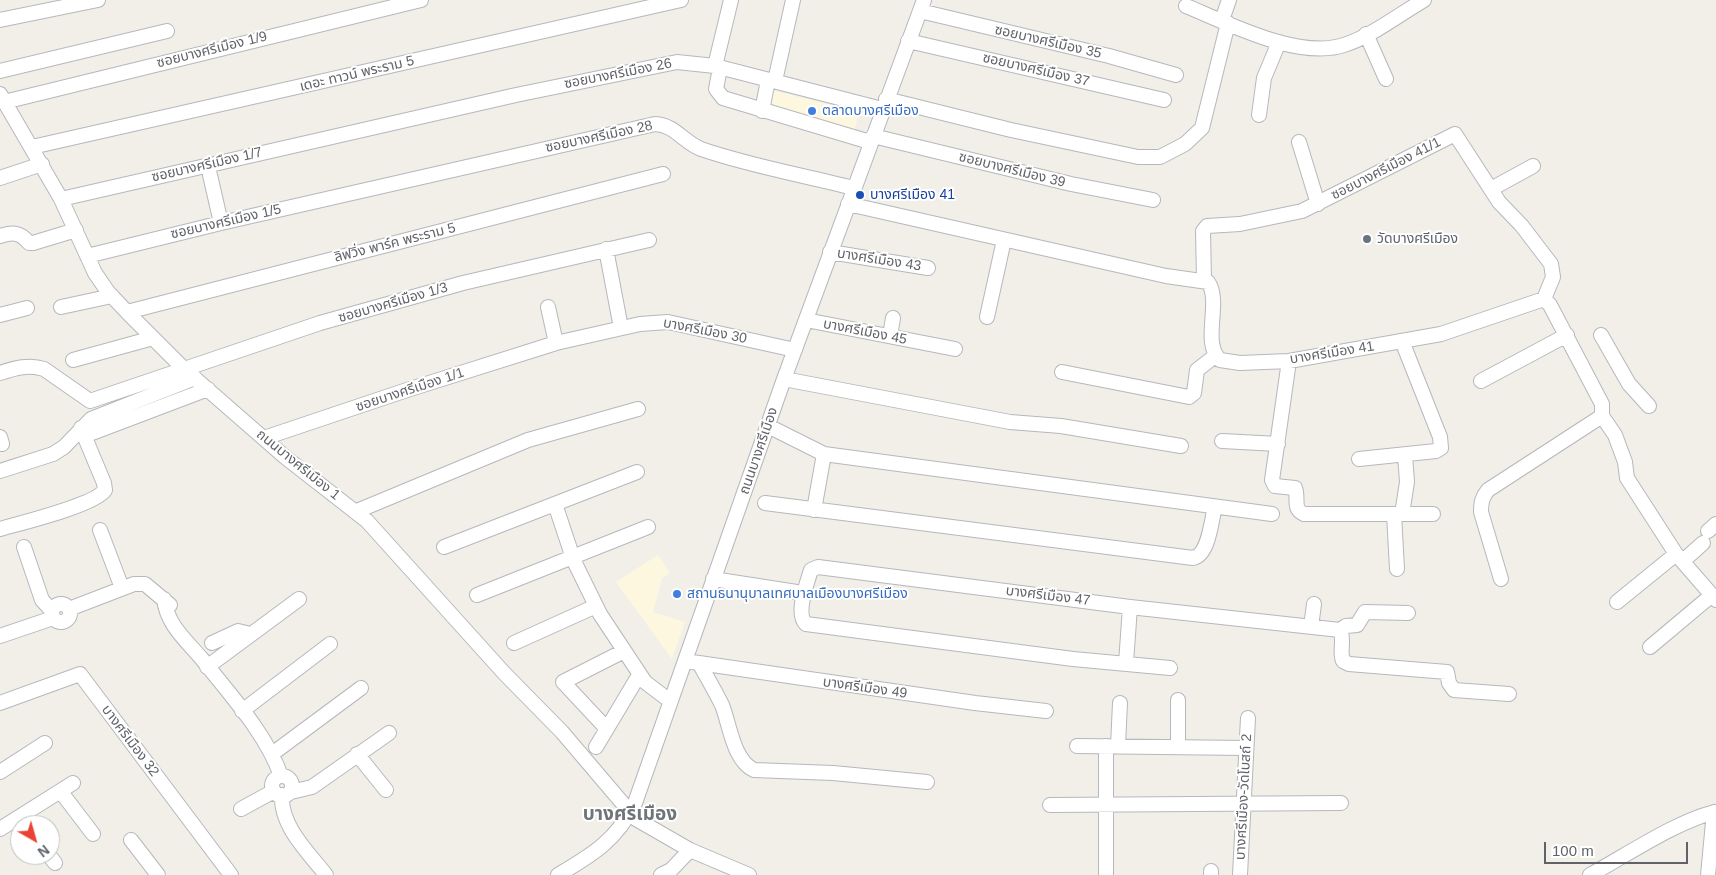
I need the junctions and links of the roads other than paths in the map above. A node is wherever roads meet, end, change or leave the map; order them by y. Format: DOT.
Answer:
graph roads {
  1 [pos="98,0"];
  2 [pos="421,0"];
  3 [pos="681,0"];
  4 [pos="731,0"];
  5 [pos="793,0"];
  6 [pos="1229,0"];
  7 [pos="1424,0"];
  8 [pos="922,5"];
  9 [pos="1186,6"];
  10 [pos="0,20"];
  11 [pos="1225,21"];
  12 [pos="167,31"];
  13 [pos="1366,34"];
  14 [pos="908,41"];
  15 [pos="1279,42"];
  16 [pos="718,67"];
  17 [pos="0,71"];
  18 [pos="1176,74"];
  19 [pos="1386,79"];
  20 [pos="772,80"];
  21 [pos="2,98"];
  22 [pos="1164,100"];
  23 [pos="884,104"];
  24 [pos="762,112"];
  25 [pos="1258,115"];
  26 [pos="354,131"];
  27 [pos="872,139"];
  28 [pos="1299,142"];
  29 [pos="32,147"];
  30 [pos="42,164"];
  31 [pos="1533,166"];
  32 [pos="663,174"];
  33 [pos="210,175"];
  34 [pos="0,178"];
  35 [pos="853,188"];
  36 [pos="366,190"];
  37 [pos="1491,190"];
  38 [pos="61,199"];
  39 [pos="1153,200"];
  40 [pos="848,204"];
  41 [pos="1318,204"];
  42 [pos="221,223"];
  43 [pos="76,230"];
  44 [pos="0,236"];
  45 [pos="649,240"];
  46 [pos="1004,240"];
  47 [pos="606,249"];
  48 [pos="830,252"];
  49 [pos="87,256"];
  50 [pos="928,268"];
  51 [pos="1204,280"];
  52 [pos="112,296"];
  53 [pos="1544,299"];
  54 [pos="61,307"];
  55 [pos="27,308"];
  56 [pos="548,308"];
  57 [pos="127,312"];
  58 [pos="0,315"];
  59 [pos="987,317"];
  60 [pos="893,318"];
  61 [pos="806,320"];
  62 [pos="621,328"];
  63 [pos="1601,335"];
  64 [pos="890,336"];
  65 [pos="1566,336"];
  66 [pos="153,338"];
  67 [pos="1402,341"];
  68 [pos="556,343"];
  69 [pos="956,349"];
  70 [pos="795,350"];
  71 [pos="1215,356"];
  72 [pos="73,360"];
  73 [pos="1289,361"];
  74 [pos="184,368"];
  75 [pos="1062,372"];
  76 [pos="0,373"];
  77 [pos="195,378"];
  78 [pos="784,379"];
  79 [pos="1481,381"];
  80 [pos="208,389"];
  81 [pos="1649,406"];
  82 [pos="638,409"];
  83 [pos="1602,416"];
  84 [pos="768,426"];
  85 [pos="87,431"];
  86 [pos="264,438"];
  87 [pos="1222,441"];
  88 [pos="1278,444"];
  89 [pos="1181,446"];
  90 [pos="64,447"];
  91 [pos="91,453"];
  92 [pos="824,454"];
  93 [pos="1405,455"];
  94 [pos="1359,459"];
  95 [pos="0,471"];
  96 [pos="637,472"];
  97 [pos="765,503"];
  98 [pos="555,504"];
  99 [pos="1215,507"];
  100 [pos="814,510"];
  101 [pos="357,511"];
  102 [pos="1272,514"];
  103 [pos="1398,514"];
  104 [pos="1433,514"];
  105 [pos="648,527"];
  106 [pos="0,529"];
  107 [pos="100,530"];
  108 [pos="1709,533"];
  109 [pos="24,547"];
  110 [pos="444,547"];
  111 [pos="572,557"];
  112 [pos="1680,558"];
  113 [pos="1398,569"];
  114 [pos="713,579"];
  115 [pos="1501,579"];
  116 [pos="122,588"];
  117 [pos="803,593"];
  118 [pos="477,595"];
  119 [pos="1714,598"];
  120 [pos="299,599"];
  121 [pos="1617,602"];
  122 [pos="1314,604"];
  123 [pos="596,606"];
  124 [pos="1130,607"];
  125 [pos="1408,613"];
  126 [pos="52,615"];
  127 [pos="1310,626"];
  128 [pos="1340,630"];
  129 [pos="1,633"];
  130 [pos="250,634"];
  131 [pos="212,643"];
  132 [pos="514,643"];
  133 [pos="330,644"];
  134 [pos="1650,647"];
  135 [pos="624,651"];
  136 [pos="685,661"];
  137 [pos="700,663"];
  138 [pos="1126,663"];
  139 [pos="208,667"];
  140 [pos="1170,668"];
  141 [pos="639,675"];
  142 [pos="361,688"];
  143 [pos="1509,694"];
  144 [pos="1178,700"];
  145 [pos="670,701"];
  146 [pos="0,703"];
  147 [pos="1120,703"];
  148 [pos="242,711"];
  149 [pos="1046,711"];
  150 [pos="1248,718"];
  151 [pos="606,728"];
  152 [pos="389,733"];
  153 [pos="45,743"];
  154 [pos="1077,746"];
  155 [pos="1112,746"];
  156 [pos="1178,746"];
  157 [pos="596,747"];
  158 [pos="1246,748"];
  159 [pos="272,754"];
  160 [pos="357,754"];
  161 [pos="0,772"];
  162 [pos="927,782"];
  163 [pos="72,783"];
  164 [pos="386,790"];
  165 [pos="61,792"];
  166 [pos="282,793"];
  167 [pos="1341,803"];
  168 [pos="1242,804"];
  169 [pos="1050,805"];
  170 [pos="1106,806"];
  171 [pos="241,809"];
  172 [pos="1715,812"];
  173 [pos="630,813"];
  174 [pos="31,815"];
  175 [pos="93,834"];
  176 [pos="131,840"];
  177 [pos="690,850"];
  178 [pos="158,875"];
  179 [pos="231,875"];
  180 [pos="326,875"];
  181 [pos="558,875"];
  182 [pos="662,875"];
  183 [pos="749,875"];
  184 [pos="1106,875"];
  185 [pos="1240,875"];
  186 [pos="1590,875"];
  187 [pos="1708,875"];
  1 -- 10 [label="street"];
  2 -- 21 [label="street, ซอยบางศรีเมือง 1/9"];
  3 -- 29 [label="street, เดอะ ทาวน์ พระราม 5"];
  4 -- 16 [label="street"];
  5 -- 20 [label="street"];
  6 -- 11 [label="street, ซอยบางศรีเมือง 26"];
  7 -- 13 [label="street"];
  8 -- 14 [label="street, ถนนบางศรีเมือง"];
  8 -- 18 [label="street, ซอยบางศรีเมือง 35"];
  9 -- 11 [label="street"];
  11 -- 15 [label="street"];
  11 -- 23 [label="street, ซอยบางศรีเมือง 26"];
  12 -- 17 [label="street"];
  13 -- 15 [label="street"];
  13 -- 19 [label="street"];
  14 -- 22 [label="street, ซอยบางศรีเมือง 37"];
  14 -- 23 [label="street, ถนนบางศรีเมือง"];
  15 -- 25 [label="street"];
  16 -- 20 [label="street, ซอยบางศรีเมือง 26"];
  16 -- 24 [label="street, ซอยบางศรีเมือง 39"];
  16 -- 26 [label="street, ซอยบางศรีเมือง 26"];
  20 -- 23 [label="street, ซอยบางศรีเมือง 26"];
  20 -- 24 [label="street"];
  21 -- 29 [label="street, ถนนบางศรีเมือง 1"];
  23 -- 27 [label="street, ถนนบางศรีเมือง"];
  24 -- 27 [label="street, ซอยบางศรีเมือง 39"];
  26 -- 38 [label="street, ซอยบางศรีเมือง 1/7"];
  27 -- 35 [label="street, ถนนบางศรีเมือง"];
  27 -- 39 [label="street, ซอยบางศรีเมือง 39"];
  28 -- 41 [label="street"];
  29 -- 30 [label="street, ถนนบางศรีเมือง 1"];
  30 -- 34 [label="street"];
  30 -- 38 [label="street, ถนนบางศรีเมือง 1"];
  31 -- 37 [label="street"];
  32 -- 57 [label="street, ลิฟวิ่ง พาร์ค พระราม 5"];
  33 -- 42 [label="street"];
  35 -- 36 [label="street, ซอยบางศรีเมือง 28"];
  35 -- 40 [label="street, ถนนบางศรีเมือง"];
  36 -- 42 [label="street, ซอยบางศรีเมือง 1/5"];
  37 -- 41 [label="street, ซอยบางศรีเมือง 41/1"];
  37 -- 53 [label="street, ซอยบางศรีเมือง 41/1"];
  38 -- 43 [label="street, ถนนบางศรีเมือง 1"];
  40 -- 46 [label="street"];
  40 -- 48 [label="street, ถนนบางศรีเมือง"];
  41 -- 51 [label="street, ซอยบางศรีเมือง 41/1"];
  42 -- 49 [label="street, ซอยบางศรีเมือง 1/5"];
  43 -- 44 [label="street"];
  43 -- 49 [label="street, ถนนบางศรีเมือง 1"];
  45 -- 47 [label="street, ซอยบางศรีเมือง 1/3"];
  46 -- 51 [label="street"];
  46 -- 59 [label="street"];
  47 -- 62 [label="street"];
  47 -- 74 [label="street, ซอยบางศรีเมือง 1/3"];
  48 -- 50 [label="street, บางศรีเมือง 43"];
  48 -- 61 [label="street, ถนนบางศรีเมือง"];
  49 -- 52 [label="street, ถนนบางศรีเมือง 1"];
  51 -- 71 [label="street"];
  52 -- 54 [label="street"];
  52 -- 57 [label="street, ถนนบางศรีเมือง 1"];
  53 -- 65 [label="street"];
  53 -- 67 [label="street, บางศรีเมือง 41"];
  55 -- 58 [label="street"];
  56 -- 68 [label="street"];
  57 -- 66 [label="street, ถนนบางศรีเมือง 1"];
  60 -- 64 [label="street"];
  61 -- 64 [label="street, บางศรีเมือง 45"];
  61 -- 70 [label="street, ถนนบางศรีเมือง"];
  62 -- 68 [label="street, บางศรีเมือง 30"];
  62 -- 70 [label="street, บางศรีเมือง 30"];
  63 -- 81 [label="street"];
  64 -- 69 [label="street, บางศรีเมือง 45"];
  65 -- 79 [label="street"];
  65 -- 83 [label="street"];
  66 -- 72 [label="street"];
  66 -- 74 [label="street, ถนนบางศรีเมือง 1"];
  67 -- 73 [label="street, บางศรีเมือง 41"];
  67 -- 93 [label="street"];
  68 -- 86 [label="street, ซอยบางศรีเมือง 1/1"];
  70 -- 78 [label="street, ถนนบางศรีเมือง"];
  71 -- 73 [label="street, บางศรีเมือง 41"];
  71 -- 75 [label="street"];
  73 -- 88 [label="street"];
  74 -- 76 [label="street, ซอยบางศรีเมือง 1/3"];
  74 -- 77 [label="street, ถนนบางศรีเมือง 1"];
  77 -- 80 [label="street, ถนนบางศรีเมือง 1"];
  77 -- 85 [label="street"];
  78 -- 84 [label="street, ถนนบางศรีเมือง"];
  78 -- 89 [label="street"];
  80 -- 85 [label="street"];
  80 -- 86 [label="street, ถนนบางศรีเมือง 1"];
  82 -- 101 [label="street"];
  83 -- 112 [label="street"];
  83 -- 115 [label="street"];
  84 -- 92 [label="street"];
  84 -- 114 [label="street, ถนนบางศรีเมือง"];
  85 -- 90 [label="street"];
  85 -- 91 [label="street"];
  86 -- 101 [label="street, ถนนบางศรีเมือง 1"];
  87 -- 88 [label="street"];
  88 -- 103 [label="street"];
  90 -- 91 [label="street"];
  90 -- 95 [label="street"];
  91 -- 106 [label="street"];
  92 -- 99 [label="street"];
  92 -- 100 [label="street"];
  93 -- 94 [label="street"];
  93 -- 103 [label="street"];
  96 -- 98 [label="street"];
  97 -- 100 [label="street"];
  98 -- 110 [label="street"];
  98 -- 111 [label="street"];
  99 -- 100 [label="street"];
  99 -- 102 [label="street"];
  101 -- 173 [label="street, ถนนบางศรีเมือง 1"];
  103 -- 104 [label="street"];
  103 -- 113 [label="street"];
  105 -- 111 [label="street"];
  107 -- 116 [label="street"];
  108 -- 112 [label="street"];
  109 -- 126 [label="street"];
  111 -- 118 [label="street"];
  111 -- 123 [label="street"];
  112 -- 119 [label="street"];
  112 -- 121 [label="street"];
  114 -- 117 [label="street"];
  114 -- 136 [label="street, ถนนบางศรีเมือง"];
  116 -- 126 [label="street"];
  116 -- 139 [label="street"];
  117 -- 124 [label="street, บางศรีเมือง 47"];
  117 -- 138 [label="street, บางศรีเมือง 47"];
  119 -- 134 [label="street"];
  120 -- 130 [label="street"];
  122 -- 127 [label="street"];
  123 -- 132 [label="street"];
  123 -- 135 [label="street"];
  124 -- 127 [label="street, บางศรีเมือง 47"];
  124 -- 138 [label="street"];
  125 -- 128 [label="street"];
  126 -- 129 [label="street"];
  127 -- 128 [label="street, บางศรีเมือง 47"];
  128 -- 143 [label="street"];
  130 -- 131 [label="street"];
  130 -- 139 [label="street"];
  133 -- 148 [label="street"];
  135 -- 141 [label="street"];
  135 -- 151 [label="street"];
  136 -- 137 [label="street, บางศรีเมือง 49"];
  136 -- 145 [label="street, ถนนบางศรีเมือง"];
  137 -- 149 [label="street, บางศรีเมือง 49"];
  137 -- 162 [label="street"];
  138 -- 140 [label="street"];
  139 -- 148 [label="street"];
  141 -- 145 [label="street"];
  141 -- 151 [label="street"];
  142 -- 159 [label="street"];
  144 -- 156 [label="street"];
  145 -- 173 [label="street, ถนนบางศรีเมือง"];
  146 -- 179 [label="street, บางศรีเมือง 32"];
  147 -- 155 [label="street"];
  148 -- 159 [label="street"];
  150 -- 158 [label="street, บางศรีเมือง-วัดโบสถ์ 2"];
  151 -- 157 [label="street"];
  152 -- 160 [label="street"];
  153 -- 161 [label="street"];
  154 -- 155 [label="street"];
  155 -- 156 [label="street"];
  155 -- 170 [label="street"];
  156 -- 158 [label="street"];
  158 -- 168 [label="street, บางศรีเมือง-วัดโบสถ์ 2"];
  159 -- 166 [label="street"];
  160 -- 164 [label="street"];
  160 -- 166 [label="street"];
  163 -- 165 [label="street"];
  165 -- 174 [label="street"];
  165 -- 175 [label="street"];
  166 -- 171 [label="street"];
  166 -- 180 [label="street"];
  167 -- 168 [label="street"];
  168 -- 170 [label="street"];
  168 -- 185 [label="street, บางศรีเมือง-วัดโบสถ์ 2"];
  169 -- 170 [label="street"];
  170 -- 184 [label="street"];
  172 -- 186 [label="street"];
  172 -- 187 [label="street"];
  173 -- 177 [label="street, ถนนบางศรีเมือง 1"];
  173 -- 181 [label="street, ถนนบางศรีเมือง"];
  176 -- 178 [label="street"];
  177 -- 182 [label="street"];
  177 -- 183 [label="street, ถนนบางศรีเมือง 1"];
}
